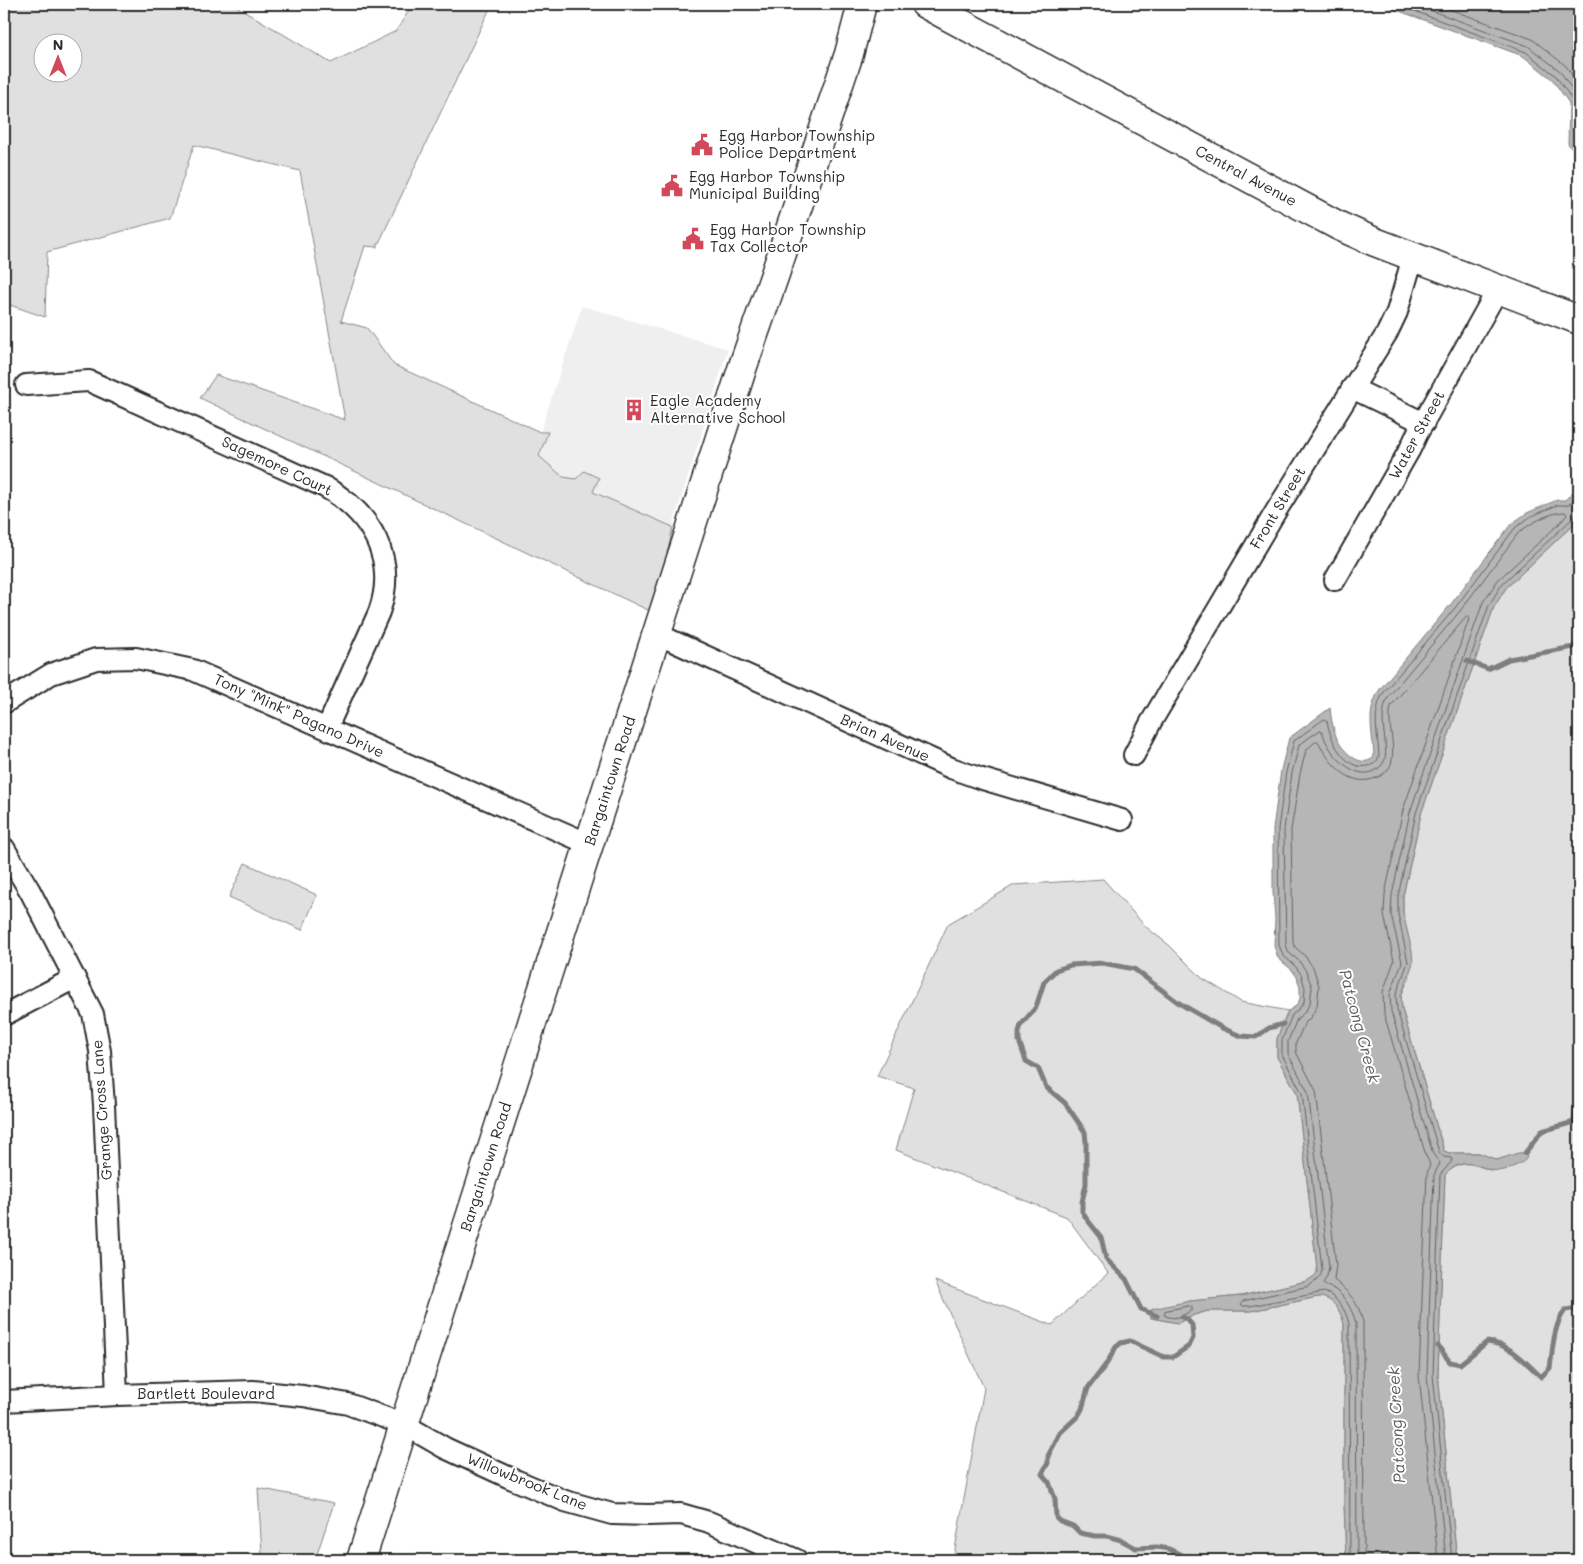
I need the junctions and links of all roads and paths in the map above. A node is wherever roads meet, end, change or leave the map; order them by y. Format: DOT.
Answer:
graph roads {
  1 [pos="862,4"];
  2 [pos="925,4"];
  3 [pos="1413,257"];
  4 [pos="1498,289"];
  5 [pos="1579,320"];
  6 [pos="26,385"];
  7 [pos="1352,388"];
  8 [pos="1424,423"];
  9 [pos="1335,580"];
  10 [pos="657,634"];
  11 [pos="4,703"];
  12 [pos="327,728"];
  13 [pos="1134,755"];
  14 [pos="1122,820"];
  15 [pos="589,844"];
  16 [pos="4,848"];
  17 [pos="75,978"];
  18 [pos="4,1015"];
  19 [pos="117,1395"];
  20 [pos="4,1402"];
  21 [pos="404,1425"];
  22 [pos="361,1560"];
  23 [pos="797,1560"];
  1 -- 10 [label="main road, Bargaintown Road"];
  2 -- 3 [label="main road, Central Avenue"];
  3 -- 4 [label="main road, Central Avenue"];
  3 -- 7 [label="street, Front Street"];
  4 -- 5 [label="main road, Central Avenue"];
  4 -- 8 [label="street, Water Street"];
  6 -- 12 [label="street, Sagemore Court"];
  7 -- 8 [label="street"];
  7 -- 13 [label="street, Front Street"];
  8 -- 9 [label="street, Water Street"];
  10 -- 14 [label="street, Brian Avenue"];
  10 -- 15 [label="main road, Bargaintown Road"];
  11 -- 12 [label="street, Tony \"Mink\" Pagano Drive"];
  12 -- 15 [label="street, Tony \"Mink\" Pagano Drive"];
  15 -- 21 [label="main road, Bargaintown Road"];
  16 -- 17 [label="street, Grange Cross Lane"];
  17 -- 18 [label="street"];
  17 -- 19 [label="street, Grange Cross Lane"];
  19 -- 20 [label="street, Bartlett Boulevard"];
  19 -- 21 [label="street, Bartlett Boulevard"];
  21 -- 22 [label="main road, Bargaintown Road"];
  21 -- 23 [label="street, Willowbrook Lane"];
}
